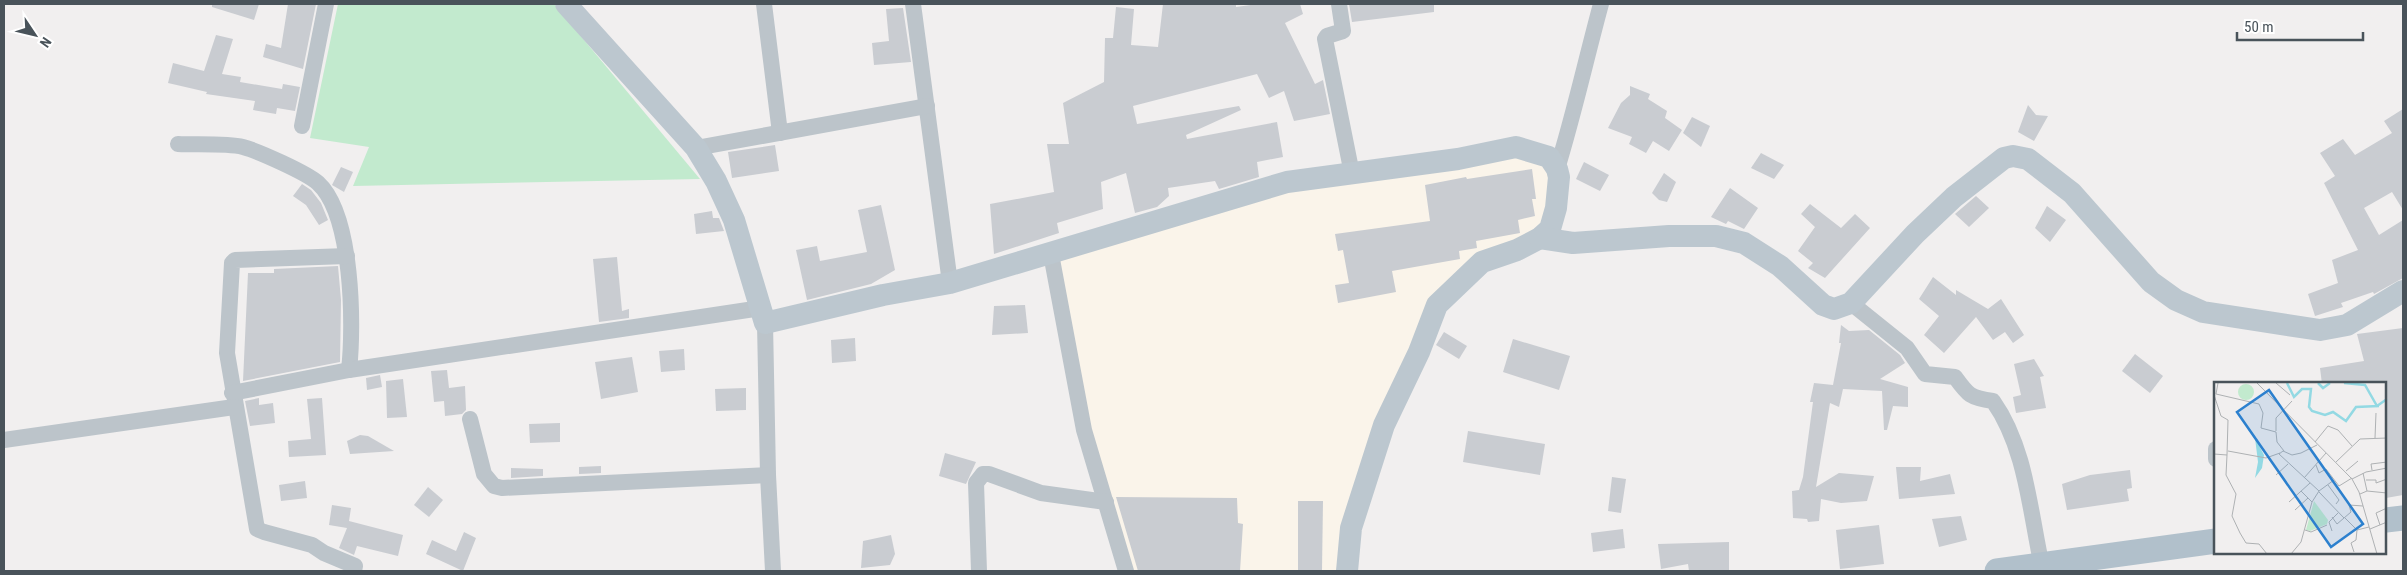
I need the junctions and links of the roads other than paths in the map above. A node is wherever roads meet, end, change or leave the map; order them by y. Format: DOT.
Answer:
graph roads {
  1 [pos="326,4"];
  2 [pos="566,4"];
  3 [pos="764,4"];
  4 [pos="913,4"];
  5 [pos="1339,4"];
  6 [pos="1601,4"];
  7 [pos="927,106"];
  8 [pos="302,126"];
  9 [pos="780,133"];
  10 [pos="178,144"];
  11 [pos="696,148"];
  12 [pos="1558,169"];
  13 [pos="1352,174"];
  14 [pos="1540,238"];
  15 [pos="1052,254"];
  16 [pos="347,256"];
  17 [pos="950,283"];
  18 [pos="2403,291"];
  19 [pos="1852,303"];
  20 [pos="763,315"];
  21 [pos="349,370"];
  22 [pos="233,400"];
  23 [pos="470,419"];
  24 [pos="4,440"];
  25 [pos="768,475"];
  26 [pos="1106,502"];
  27 [pos="2214,541"];
  28 [pos="2042,568"];
  29 [pos="354,571"];
  30 [pos="773,571"];
  31 [pos="979,571"];
  32 [pos="1126,571"];
  33 [pos="1347,571"];
  34 [pos="1997,571"];
  1 -- 8 [label="street"];
  2 -- 11 [label="street"];
  3 -- 9 [label="street"];
  4 -- 7 [label="street"];
  5 -- 13 [label="street"];
  6 -- 12 [label="street"];
  7 -- 9 [label="street"];
  7 -- 17 [label="street"];
  9 -- 11 [label="street"];
  10 -- 16 [label="street"];
  11 -- 20 [label="street"];
  12 -- 13 [label="street"];
  12 -- 14 [label="street"];
  13 -- 15 [label="street"];
  14 -- 19 [label="street"];
  14 -- 33 [label="street"];
  15 -- 17 [label="street"];
  15 -- 26 [label="street"];
  16 -- 21 [label="street"];
  16 -- 22 [label="street"];
  17 -- 20 [label="street"];
  18 -- 19 [label="street"];
  19 -- 28 [label="street"];
  20 -- 21 [label="street"];
  20 -- 25 [label="street"];
  21 -- 22 [label="street"];
  22 -- 24 [label="street"];
  22 -- 29 [label="street"];
  23 -- 25 [label="street"];
  25 -- 30 [label="street"];
  26 -- 31 [label="street"];
  26 -- 32 [label="street"];
  27 -- 28 [label="main road"];
  28 -- 34 [label="main road"];
}
